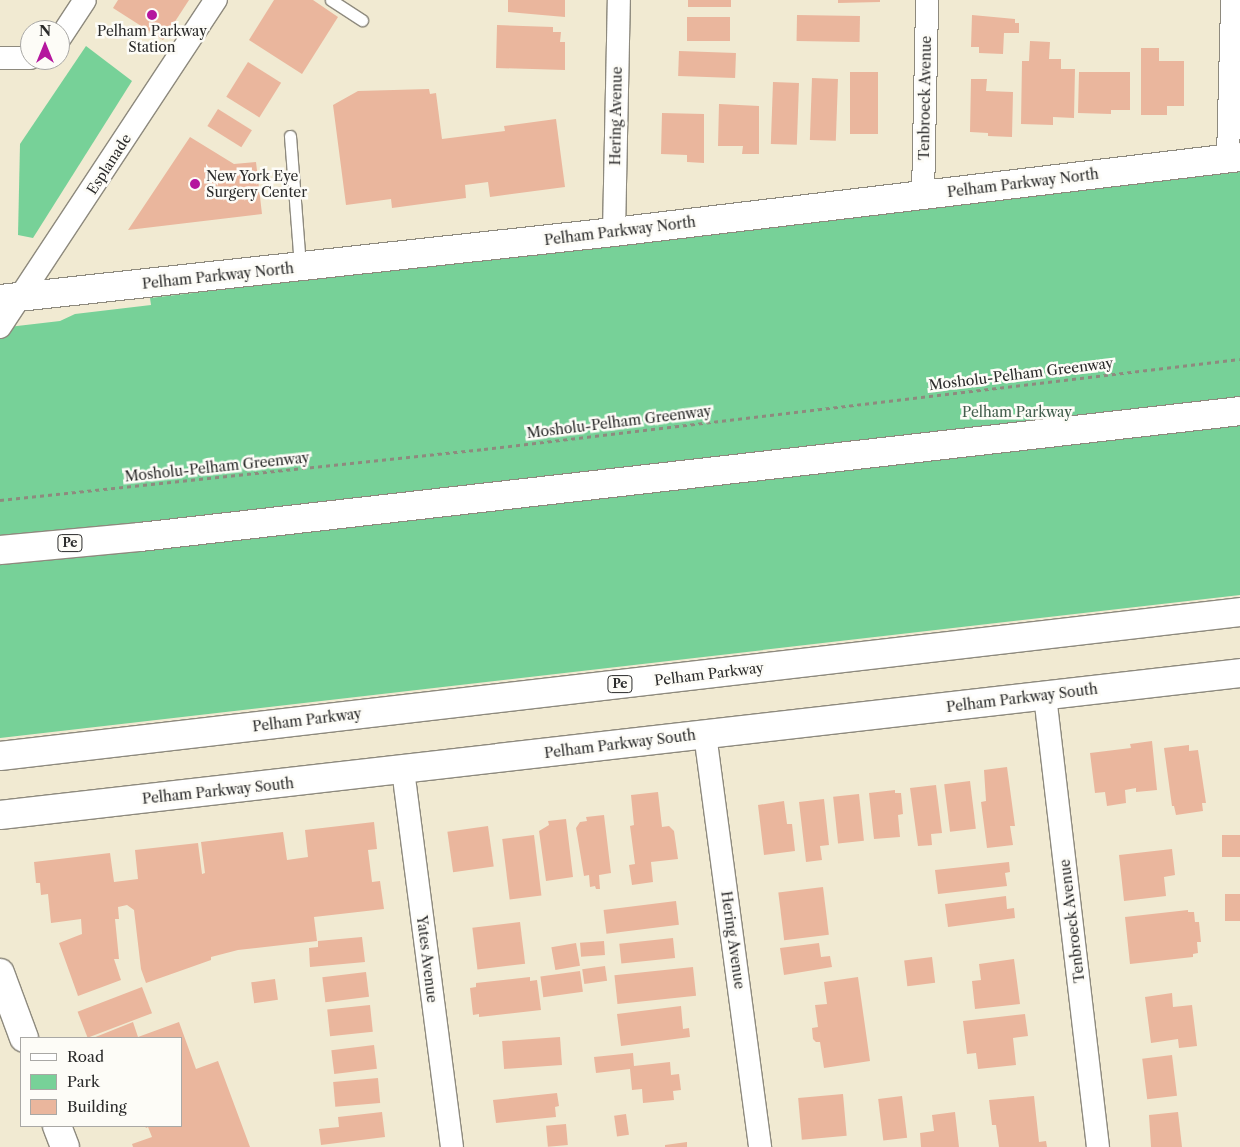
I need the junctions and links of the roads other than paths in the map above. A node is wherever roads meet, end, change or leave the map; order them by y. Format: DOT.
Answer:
graph roads {
  1 [pos="85,0"];
  2 [pos="216,0"];
  3 [pos="331,0"];
  4 [pos="619,0"];
  5 [pos="927,0"];
  6 [pos="1232,0"];
  7 [pos="362,20"];
  8 [pos="70,23"];
  9 [pos="0,58"];
  10 [pos="20,58"];
  11 [pos="290,136"];
  12 [pos="1234,157"];
  13 [pos="923,196"];
  14 [pos="614,232"];
  15 [pos="300,267"];
  16 [pos="10,298"];
  17 [pos="0,327"];
  18 [pos="1240,411"];
  19 [pos="0,550"];
  20 [pos="1240,612"];
  21 [pos="1240,672"];
  22 [pos="1045,696"];
  23 [pos="706,734"];
  24 [pos="0,756"];
  25 [pos="403,770"];
  26 [pos="0,816"];
  27 [pos="0,973"];
  28 [pos="24,1037"];
  29 [pos="57,1127"];
  30 [pos="65,1147"];
  31 [pos="452,1147"];
  32 [pos="760,1147"];
  33 [pos="1098,1147"];
  1 -- 8 [label="street"];
  2 -- 16 [label="street, Esplanade"];
  3 -- 7 [label="lane"];
  4 -- 14 [label="street, Hering Avenue"];
  5 -- 13 [label="street, Tenbroeck Avenue"];
  6 -- 12 [label="street"];
  9 -- 10 [label="street"];
  11 -- 15 [label="lane"];
  12 -- 13 [label="main road, Pelham Parkway North"];
  13 -- 14 [label="main road, Pelham Parkway North"];
  14 -- 15 [label="main road, Pelham Parkway North"];
  15 -- 16 [label="main road, Pelham Parkway North"];
  16 -- 17 [label="street, Esplanade"];
  18 -- 19 [label="main road, Pe"];
  20 -- 24 [label="main road, Pelham Parkway / Pe"];
  21 -- 22 [label="main road, Pelham Parkway South"];
  22 -- 23 [label="main road, Pelham Parkway South"];
  22 -- 33 [label="street, Tenbroeck Avenue"];
  23 -- 25 [label="main road, Pelham Parkway South"];
  23 -- 32 [label="street, Hering Avenue"];
  25 -- 26 [label="main road, Pelham Parkway South"];
  25 -- 31 [label="street, Yates Avenue"];
  27 -- 28 [label="main road"];
  29 -- 30 [label="main road"];
}
